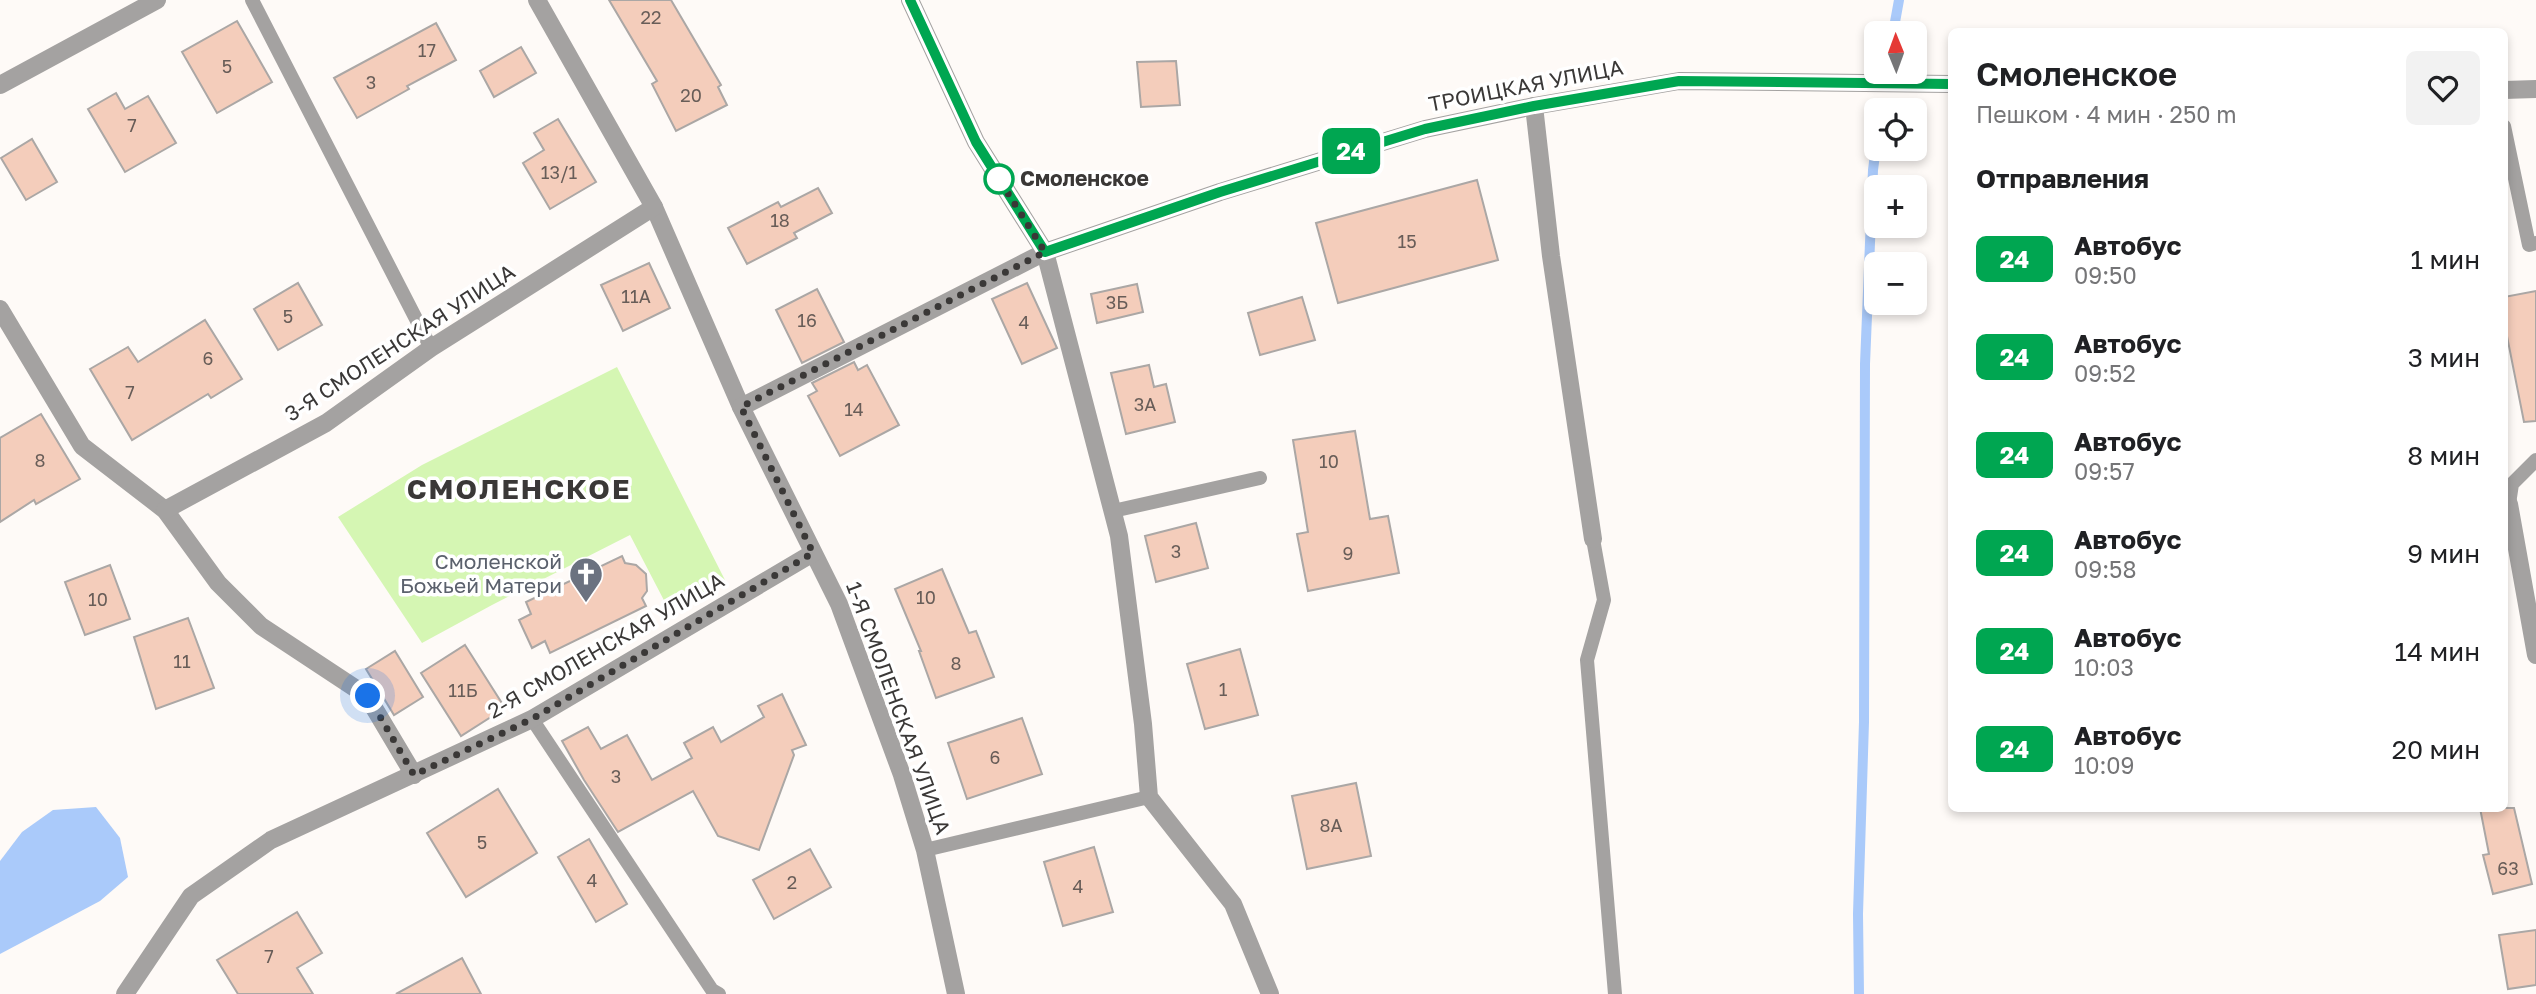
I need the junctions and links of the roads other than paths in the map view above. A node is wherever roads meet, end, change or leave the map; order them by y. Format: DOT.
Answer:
graph roads {
  1 [pos="158,0"];
  2 [pos="252,0"];
  3 [pos="537,0"];
  4 [pos="910,0"];
  5 [pos="1948,84"];
  6 [pos="0,85"];
  7 [pos="2536,89"];
  8 [pos="2508,90"];
  9 [pos="1534,106"];
  10 [pos="2508,145"];
  11 [pos="654,206"];
  12 [pos="2536,243"];
  13 [pos="1045,252"];
  14 [pos="0,309"];
  15 [pos="431,348"];
  16 [pos="741,407"];
  17 [pos="2536,460"];
  18 [pos="1260,478"];
  19 [pos="2509,504"];
  20 [pos="165,510"];
  21 [pos="1113,511"];
  22 [pos="1593,539"];
  23 [pos="813,553"];
  24 [pos="2536,655"];
  25 [pos="532,719"];
  26 [pos="414,775"];
  27 [pos="1149,797"];
  28 [pos="925,850"];
  29 [pos="125,994"];
  30 [pos="719,994"];
  31 [pos="956,994"];
  32 [pos="1270,994"];
  33 [pos="1615,994"];
  1 -- 6 [label="street"];
  2 -- 15 [label="lane"];
  3 -- 11 [label="street, 1-Я СМОЛЕНСКАЯ УЛИЦА"];
  4 -- 13 [label="street"];
  5 -- 9 [label="street, ТРОИЦКАЯ УЛИЦА"];
  7 -- 8 [label="street"];
  9 -- 13 [label="street, ТРОИЦКАЯ УЛИЦА"];
  9 -- 22 [label="street"];
  10 -- 12 [label="lane"];
  11 -- 15 [label="street, 3-Я СМОЛЕНСКАЯ УЛИЦА"];
  11 -- 16 [label="street, 1-Я СМОЛЕНСКАЯ УЛИЦА"];
  13 -- 16 [label="street"];
  13 -- 21 [label="street"];
  14 -- 20 [label="street"];
  15 -- 20 [label="street, 3-Я СМОЛЕНСКАЯ УЛИЦА"];
  16 -- 23 [label="street, 1-Я СМОЛЕНСКАЯ УЛИЦА"];
  17 -- 19 [label="lane"];
  18 -- 21 [label="lane"];
  19 -- 24 [label="street"];
  20 -- 26 [label="street"];
  21 -- 27 [label="street"];
  22 -- 33 [label="lane"];
  23 -- 25 [label="street, 2-Я СМОЛЕНСКАЯ УЛИЦА"];
  23 -- 28 [label="street, 1-Я СМОЛЕНСКАЯ УЛИЦА"];
  25 -- 26 [label="street, 2-Я СМОЛЕНСКАЯ УЛИЦА"];
  25 -- 30 [label="lane"];
  26 -- 29 [label="street, 2-Я СМОЛЕНСКАЯ УЛИЦА"];
  27 -- 28 [label="lane"];
  27 -- 32 [label="street"];
  28 -- 31 [label="street, 1-Я СМОЛЕНСКАЯ УЛИЦА"];
}
